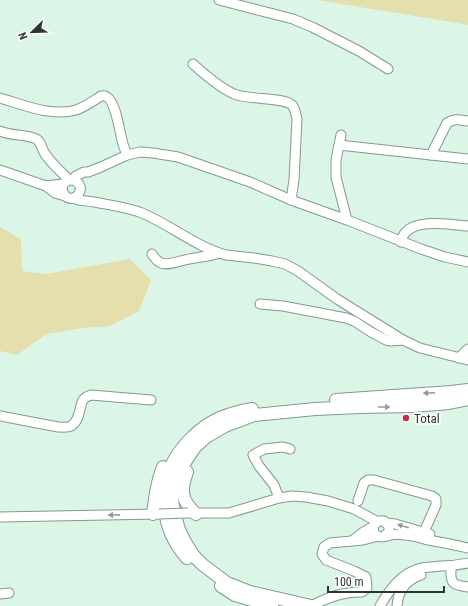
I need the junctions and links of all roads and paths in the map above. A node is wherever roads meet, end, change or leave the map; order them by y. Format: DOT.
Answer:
graph roads {
  1 [pos="219,0"];
  2 [pos="193,64"];
  3 [pos="388,69"];
  4 [pos="0,98"];
  5 [pos="468,121"];
  6 [pos="0,131"];
  7 [pos="341,135"];
  8 [pos="339,145"];
  9 [pos="127,155"];
  10 [pos="431,155"];
  11 [pos="468,159"];
  12 [pos="0,170"];
  13 [pos="72,188"];
  14 [pos="291,200"];
  15 [pos="347,220"];
  16 [pos="468,226"];
  17 [pos="401,242"];
  18 [pos="219,253"];
  19 [pos="152,254"];
  20 [pos="468,262"];
  21 [pos="260,304"];
  22 [pos="403,340"];
  23 [pos="468,348"];
  24 [pos="463,359"];
  25 [pos="468,390"];
  26 [pos="468,399"];
  27 [pos="151,400"];
  28 [pos="267,414"];
  29 [pos="0,416"];
  30 [pos="290,449"];
  31 [pos="180,450"];
  32 [pos="279,498"];
  33 [pos="358,501"];
  34 [pos="192,513"];
  35 [pos="156,514"];
  36 [pos="0,517"];
  37 [pos="379,524"];
  38 [pos="424,532"];
  39 [pos="381,536"];
  40 [pos="352,541"];
  41 [pos="468,543"];
  42 [pos="468,548"];
  43 [pos="468,563"];
  44 [pos="468,568"];
  45 [pos="451,570"];
  46 [pos="468,587"];
  47 [pos="277,603"];
  48 [pos="311,606"];
  49 [pos="380,606"];
  50 [pos="397,606"];
  1 -- 3 [label="street"];
  2 -- 14 [label="street"];
  4 -- 9 [label="street"];
  5 -- 10 [label="street"];
  6 -- 13 [label="street"];
  7 -- 8 [label="street"];
  8 -- 10 [label="street"];
  8 -- 15 [label="street"];
  9 -- 13 [label="street"];
  9 -- 14 [label="street"];
  10 -- 11 [label="street"];
  12 -- 13 [label="street"];
  13 -- 18 [label="street"];
  14 -- 15 [label="street"];
  15 -- 17 [label="street"];
  16 -- 17 [label="street"];
  17 -- 20 [label="street"];
  18 -- 19 [label="street"];
  18 -- 22 [label="street"];
  21 -- 22 [label="street"];
  22 -- 24 [label="street"];
  23 -- 24 [label="street"];
  25 -- 31 [label="main road, one-way"];
  28 -- 26 [label="main road, one-way"];
  27 -- 29 [label="street"];
  28 -- 34 [label="main road"];
  28 -- 47 [label="main road"];
  30 -- 32 [label="street"];
  31 -- 35 [label="main road"];
  31 -- 47 [label="main road"];
  32 -- 34 [label="street"];
  32 -- 37 [label="street"];
  33 -- 38 [label="street"];
  34 -- 35 [label="street, bridge"];
  35 -- 36 [label="street, one-way"];
  38 -- 37 [label="street, one-way"];
  37 -- 39 [label="street"];
  37 -- 39 [label="street"];
  37 -- 40 [label="street"];
  38 -- 41 [label="street"];
  39 -- 40 [label="street"];
  39 -- 42 [label="street"];
  40 -- 48 [label="street"];
  43 -- 49 [label="street"];
  44 -- 45 [label="street"];
  45 -- 46 [label="street"];
  45 -- 50 [label="street"];
  47 -- 48 [label="main road"];
}
